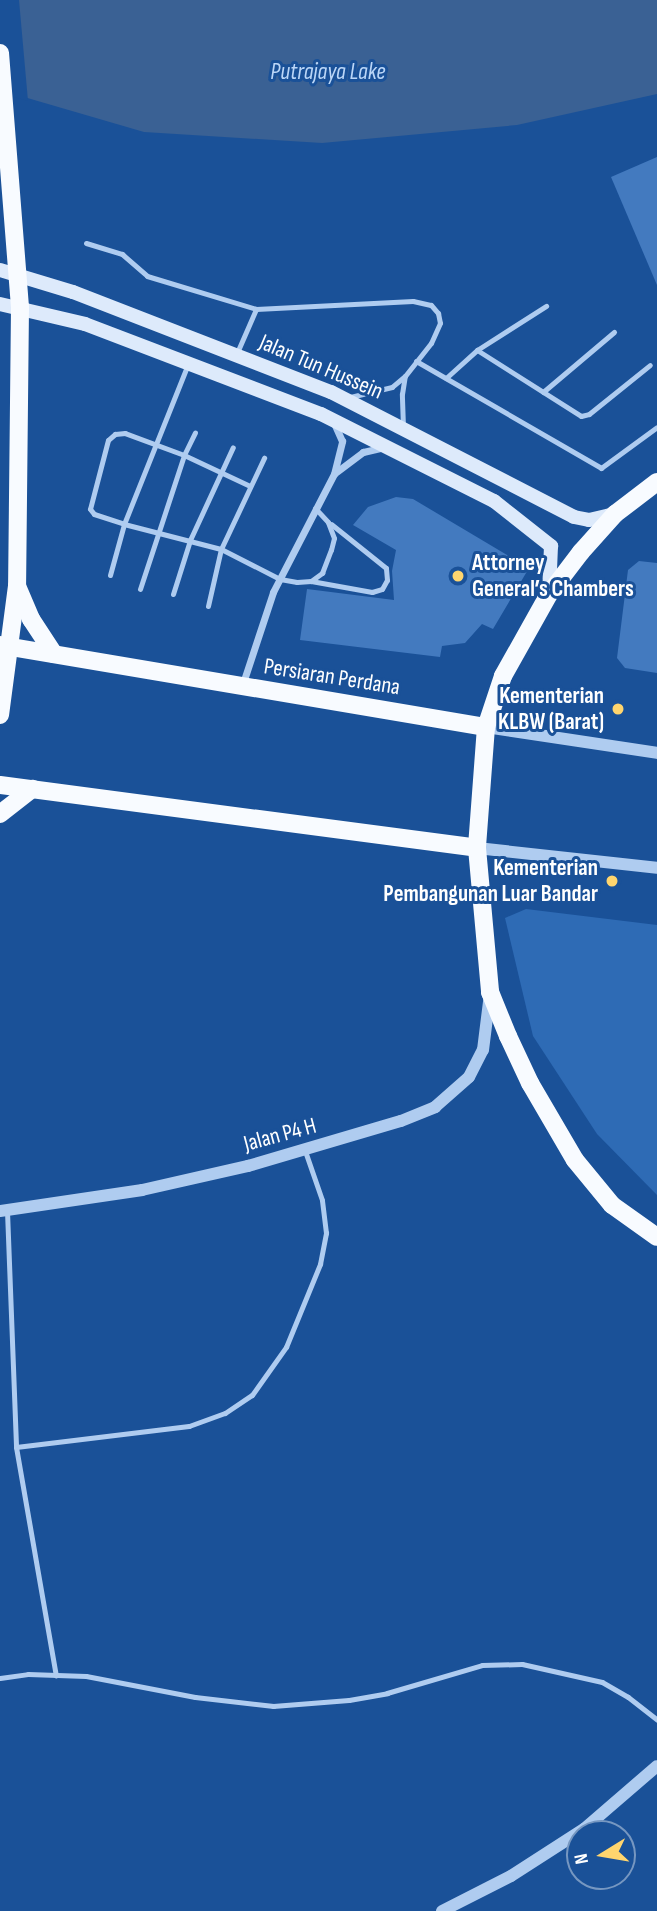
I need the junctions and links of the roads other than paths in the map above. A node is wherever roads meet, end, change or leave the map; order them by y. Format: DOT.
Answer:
graph roads {
  1 [pos="0,53"];
  2 [pos="86,243"];
  3 [pos="0,270"];
  4 [pos="19,274"];
  5 [pos="0,304"];
  6 [pos="546,306"];
  7 [pos="20,307"];
  8 [pos="256,309"];
  9 [pos="614,332"];
  10 [pos="477,350"];
  11 [pos="236,355"];
  12 [pos="416,361"];
  13 [pos="189,364"];
  14 [pos="650,365"];
  15 [pos="405,376"];
  16 [pos="446,378"];
  17 [pos="543,391"];
  18 [pos="343,399"];
  19 [pos="332,420"];
  20 [pos="403,427"];
  21 [pos="657,427"];
  22 [pos="195,432"];
  23 [pos="154,444"];
  24 [pos="233,447"];
  25 [pos="386,447"];
  26 [pos="184,455"];
  27 [pos="264,458"];
  28 [pos="220,473"];
  29 [pos="334,474"];
  30 [pos="657,482"];
  31 [pos="250,485"];
  32 [pos="315,508"];
  33 [pos="615,514"];
  34 [pos="328,522"];
  35 [pos="124,524"];
  36 [pos="158,530"];
  37 [pos="190,540"];
  38 [pos="221,549"];
  39 [pos="110,575"];
  40 [pos="280,579"];
  41 [pos="311,581"];
  42 [pos="17,586"];
  43 [pos="140,589"];
  44 [pos="173,594"];
  45 [pos="549,594"];
  46 [pos="208,606"];
  47 [pos="5,646"];
  48 [pos="54,654"];
  49 [pos="242,687"];
  50 [pos="0,715"];
  51 [pos="486,727"];
  52 [pos="657,752"];
  53 [pos="0,785"];
  54 [pos="32,789"];
  55 [pos="0,814"];
  56 [pos="477,848"];
  57 [pos="657,868"];
  58 [pos="490,992"];
  59 [pos="304,1151"];
  60 [pos="3,1211"];
  61 [pos="657,1237"];
  62 [pos="0,1264"];
  63 [pos="8,1264"];
  64 [pos="16,1447"];
  65 [pos="56,1676"];
  66 [pos="0,1678"];
  67 [pos="657,1720"];
  68 [pos="657,1766"];
  69 [pos="442,1911"];
  1 -- 4 [label="main road"];
  2 -- 8 [label="lane"];
  3 -- 4 [label="main road, Jalan Tun Hussein"];
  4 -- 7 [label="main road"];
  4 -- 11 [label="main road, Jalan Tun Hussein"];
  5 -- 7 [label="main road, Jalan Tun Hussein"];
  6 -- 10 [label="lane"];
  7 -- 13 [label="main road, Jalan Tun Hussein"];
  7 -- 42 [label="main road"];
  8 -- 11 [label="lane"];
  8 -- 12 [label="lane"];
  9 -- 17 [label="lane"];
  10 -- 16 [label="lane"];
  10 -- 17 [label="lane"];
  11 -- 18 [label="main road, Jalan Tun Hussein"];
  12 -- 15 [label="lane"];
  12 -- 16 [label="lane"];
  13 -- 19 [label="main road, Jalan Tun Hussein"];
  13 -- 23 [label="lane"];
  14 -- 17 [label="lane"];
  15 -- 18 [label="lane"];
  15 -- 20 [label="lane"];
  16 -- 21 [label="lane"];
  18 -- 20 [label="main road, Jalan Tun Hussein"];
  19 -- 25 [label="main road, Jalan Tun Hussein"];
  19 -- 29 [label="street"];
  20 -- 33 [label="main road, Jalan Tun Hussein"];
  22 -- 26 [label="lane"];
  23 -- 26 [label="lane"];
  23 -- 35 [label="lane"];
  23 -- 35 [label="lane"];
  24 -- 28 [label="lane"];
  25 -- 29 [label="street"];
  25 -- 45 [label="main road, Jalan Tun Hussein"];
  26 -- 28 [label="lane"];
  26 -- 36 [label="lane"];
  27 -- 31 [label="lane"];
  28 -- 31 [label="lane"];
  28 -- 37 [label="lane"];
  29 -- 32 [label="street"];
  30 -- 33 [label="main road"];
  31 -- 38 [label="lane"];
  32 -- 34 [label="lane"];
  32 -- 40 [label="street"];
  33 -- 45 [label="main road"];
  34 -- 41 [label="lane"];
  34 -- 41 [label="lane"];
  35 -- 36 [label="lane"];
  35 -- 39 [label="lane"];
  36 -- 37 [label="lane"];
  36 -- 43 [label="lane"];
  37 -- 38 [label="lane"];
  37 -- 44 [label="lane"];
  38 -- 40 [label="lane"];
  38 -- 46 [label="lane"];
  40 -- 41 [label="lane"];
  40 -- 49 [label="street"];
  42 -- 47 [label="main road"];
  42 -- 48 [label="main road"];
  45 -- 51 [label="main road"];
  47 -- 48 [label="main road, Persiaran Perdana"];
  47 -- 50 [label="main road"];
  48 -- 49 [label="main road, Persiaran Perdana"];
  49 -- 51 [label="main road, Persiaran Perdana"];
  51 -- 52 [label="street, Persiaran Perdana"];
  51 -- 56 [label="main road"];
  53 -- 54 [label="main road"];
  54 -- 55 [label="main road"];
  54 -- 56 [label="main road"];
  56 -- 57 [label="street"];
  56 -- 58 [label="main road"];
  58 -- 59 [label="street, Jalan P4 H"];
  58 -- 61 [label="main road"];
  59 -- 60 [label="street, Jalan P4 H"];
  59 -- 64 [label="lane"];
  60 -- 63 [label="lane"];
  62 -- 63 [label="lane"];
  63 -- 64 [label="lane"];
  64 -- 65 [label="lane"];
  65 -- 66 [label="lane"];
  65 -- 67 [label="lane"];
  68 -- 69 [label="street"];
}
